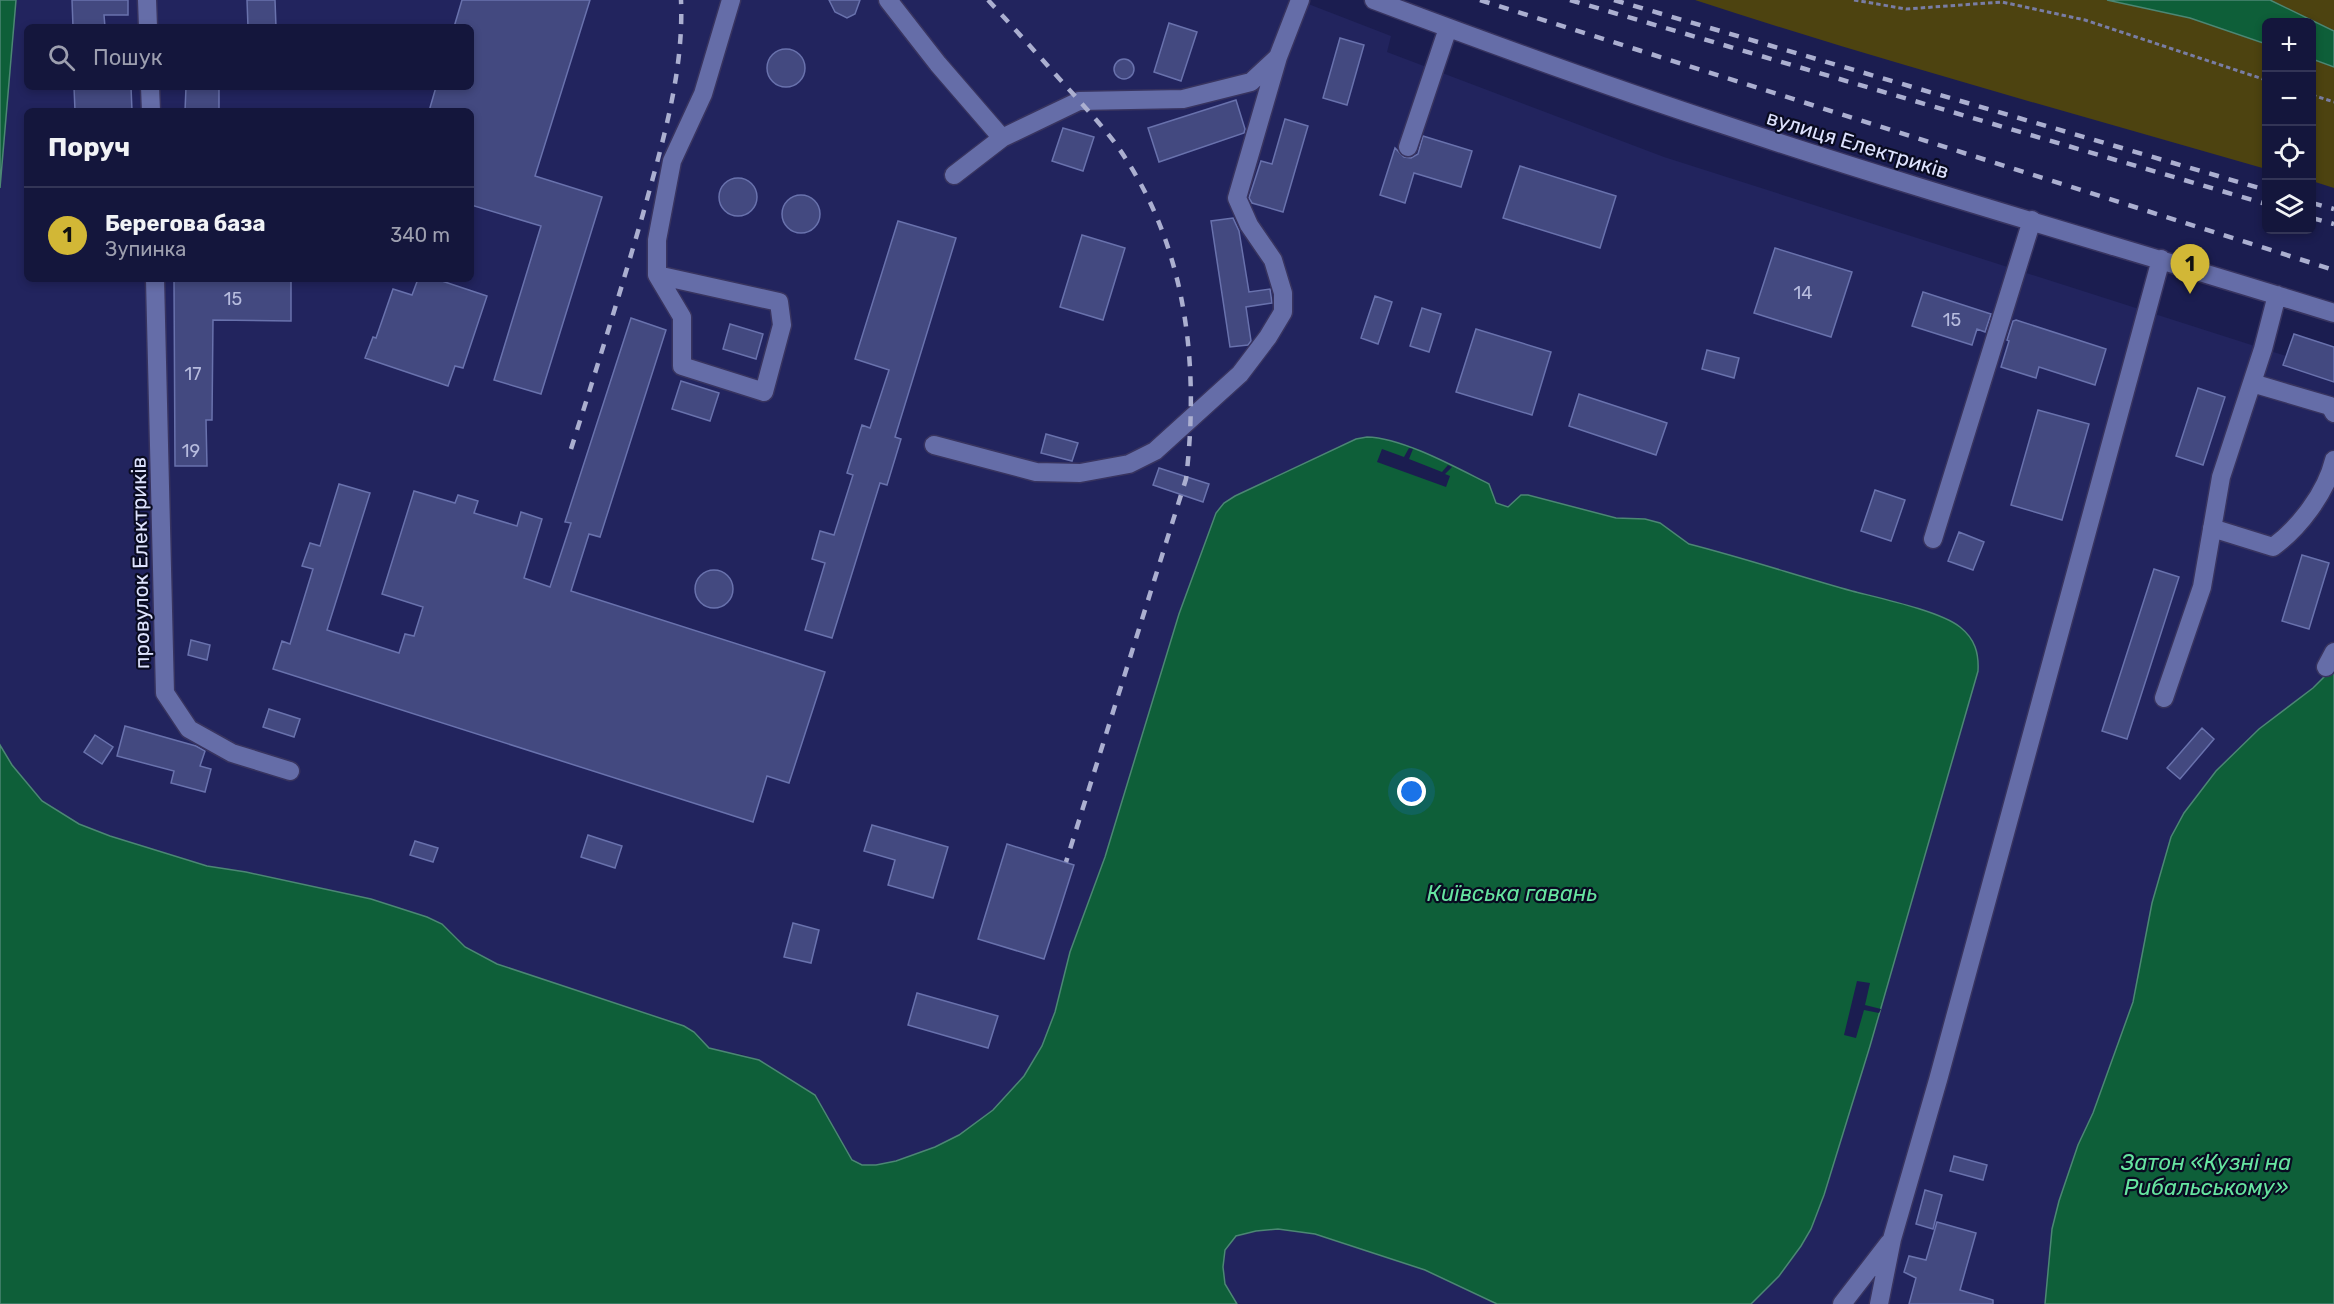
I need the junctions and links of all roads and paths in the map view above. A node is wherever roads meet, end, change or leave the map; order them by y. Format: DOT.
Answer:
graph roads {
  1 [pos="147,0"];
  2 [pos="731,0"];
  3 [pos="888,0"];
  4 [pos="1300,0"];
  5 [pos="1374,0"];
  6 [pos="1854,0"];
  7 [pos="148,24"];
  8 [pos="1448,28"];
  9 [pos="1278,57"];
  10 [pos="2262,79"];
  11 [pos="150,90"];
  12 [pos="2316,96"];
  13 [pos="2334,102"];
  14 [pos="151,108"];
  15 [pos="1002,138"];
  16 [pos="1408,147"];
  17 [pos="954,175"];
  18 [pos="2031,220"];
  19 [pos="2161,259"];
  20 [pos="657,274"];
  21 [pos="155,282"];
  22 [pos="2277,295"];
  23 [pos="2334,313"];
  24 [pos="2252,383"];
  25 [pos="2334,413"];
  26 [pos="934,445"];
  27 [pos="2334,460"];
  28 [pos="2212,528"];
  29 [pos="1933,539"];
  30 [pos="2164,698"];
  31 [pos="290,771"];
  32 [pos="1892,1239"];
  33 [pos="1842,1304"];
  34 [pos="1879,1304"];
  1 -- 7 [label="street"];
  2 -- 20 [label="street"];
  3 -- 15 [label="street"];
  4 -- 9 [label="street"];
  5 -- 8 [label="street, вулиця Електриків"];
  6 -- 10 [label="path"];
  8 -- 16 [label="street"];
  8 -- 18 [label="street, вулиця Електриків"];
  9 -- 15 [label="street"];
  9 -- 26 [label="street"];
  11 -- 14 [label="street"];
  12 -- 13 [label="path"];
  15 -- 17 [label="street"];
  18 -- 19 [label="street, вулиця Електриків"];
  18 -- 29 [label="street"];
  19 -- 22 [label="street, вулиця Електриків"];
  19 -- 32 [label="street"];
  20 -- 20 [label="street"];
  21 -- 31 [label="street, провулок Електриків"];
  22 -- 23 [label="street, вулиця Електриків"];
  22 -- 24 [label="street"];
  24 -- 25 [label="street"];
  24 -- 28 [label="street"];
  27 -- 28 [label="street"];
  28 -- 30 [label="street"];
  32 -- 33 [label="street"];
  32 -- 34 [label="street"];
}
